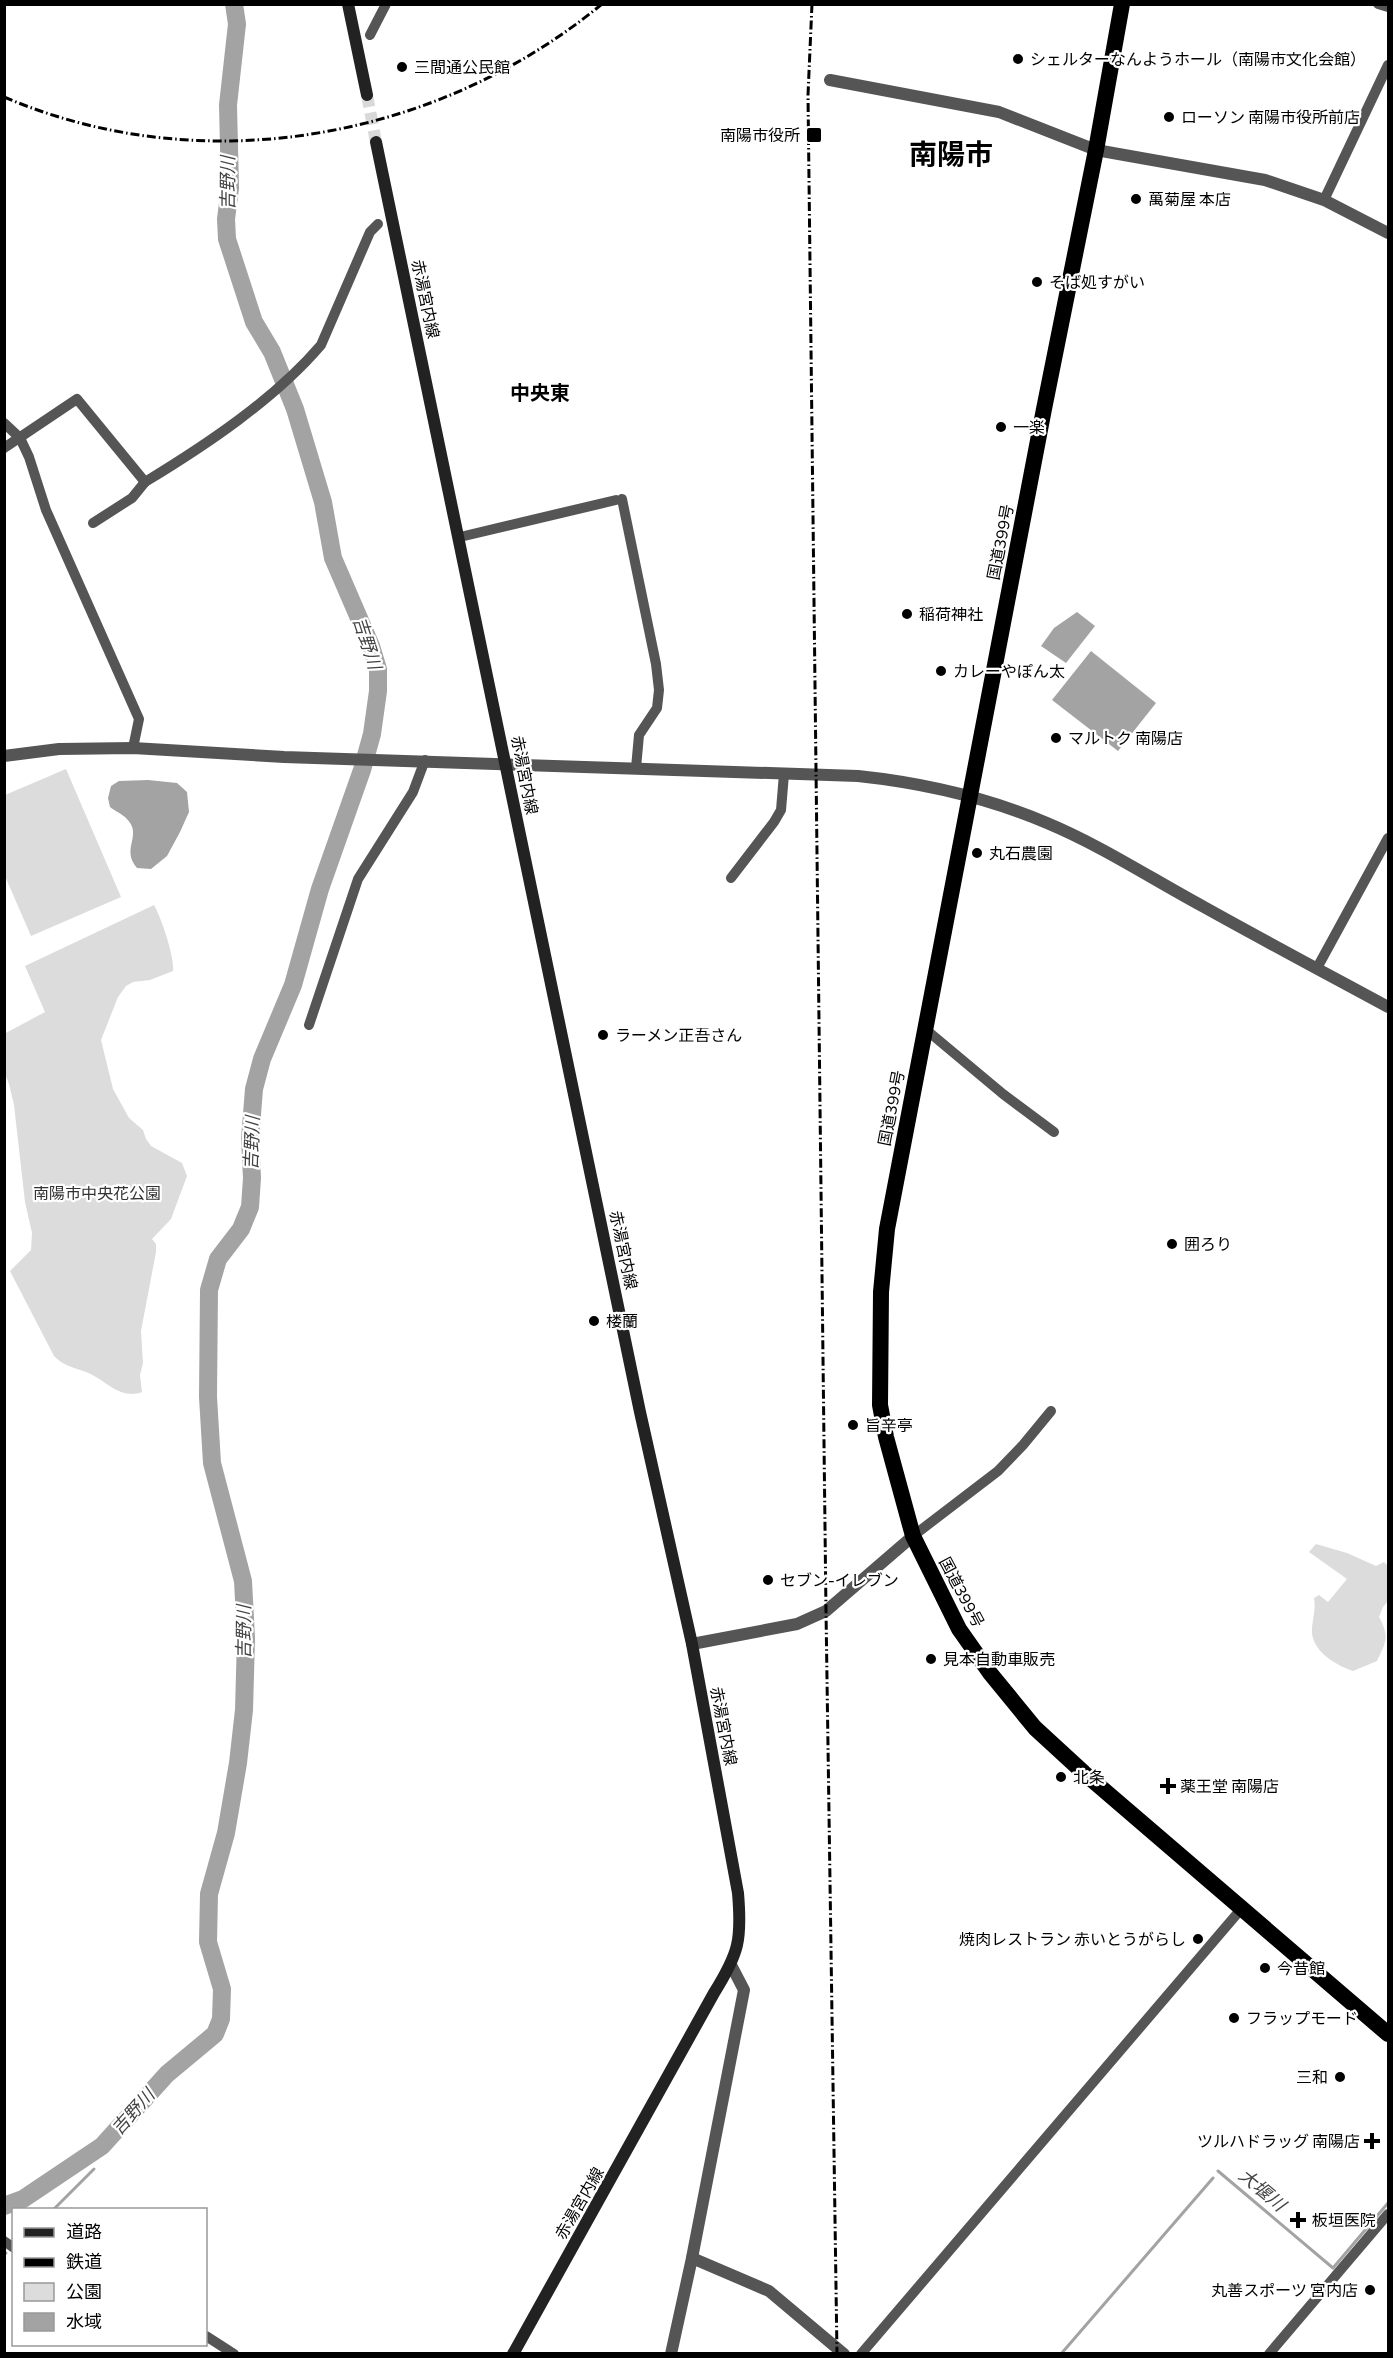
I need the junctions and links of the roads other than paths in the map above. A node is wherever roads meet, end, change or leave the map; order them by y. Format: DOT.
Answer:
graph roads {
  1 [pos="348,4"];
  2 [pos="386,4"];
  3 [pos="1122,4"];
  4 [pos="1378,4"];
  5 [pos="1389,7"];
  6 [pos="370,35"];
  7 [pos="1389,66"];
  8 [pos="831,80"];
  9 [pos="367,95"];
  10 [pos="376,142"];
  11 [pos="1096,150"];
  12 [pos="1324,200"];
  13 [pos="378,224"];
  14 [pos="1389,233"];
  15 [pos="4,423"];
  16 [pos="20,438"];
  17 [pos="4,448"];
  18 [pos="145,482"];
  19 [pos="93,523"];
  20 [pos="460,537"];
  21 [pos="134,748"];
  22 [pos="4,756"];
  23 [pos="424,760"];
  24 [pos="506,764"];
  25 [pos="636,768"];
  26 [pos="784,774"];
  27 [pos="969,795"];
  28 [pos="1389,838"];
  29 [pos="731,878"];
  30 [pos="1317,968"];
  31 [pos="1389,1007"];
  32 [pos="309,1025"];
  33 [pos="924,1028"];
  34 [pos="1054,1131"];
  35 [pos="1051,1411"];
  36 [pos="913,1536"];
  37 [pos="692,1644"];
  38 [pos="1242,1908"];
  39 [pos="731,1965"];
  40 [pos="1389,2034"];
  41 [pos="1389,2214"];
  42 [pos="692,2258"];
  43 [pos="207,2337"];
  44 [pos="234,2354"];
  45 [pos="513,2354"];
  46 [pos="670,2354"];
  47 [pos="844,2354"];
  48 [pos="861,2354"];
  49 [pos="1269,2354"];
  1 -- 9 [label="main road"];
  2 -- 6 [label="street"];
  3 -- 11 [label="highway, 国道399号"];
  4 -- 5 [label="street"];
  7 -- 12 [label="street"];
  8 -- 11 [label="street"];
  10 -- 20 [label="main road, 赤湯宮内線"];
  11 -- 12 [label="street"];
  11 -- 27 [label="highway, 国道399号"];
  12 -- 14 [label="street"];
  13 -- 18 [label="street"];
  15 -- 16 [label="street"];
  16 -- 17 [label="street"];
  16 -- 18 [label="street"];
  16 -- 21 [label="street"];
  18 -- 19 [label="street"];
  20 -- 24 [label="main road, 赤湯宮内線"];
  20 -- 25 [label="street"];
  21 -- 22 [label="street"];
  21 -- 23 [label="street"];
  23 -- 24 [label="street"];
  23 -- 32 [label="street"];
  24 -- 25 [label="street"];
  24 -- 37 [label="main road, 赤湯宮内線"];
  25 -- 26 [label="street"];
  26 -- 27 [label="street"];
  26 -- 29 [label="street"];
  27 -- 30 [label="street"];
  27 -- 33 [label="highway, 国道399号"];
  28 -- 30 [label="street"];
  30 -- 31 [label="street"];
  33 -- 34 [label="street"];
  33 -- 36 [label="highway, 国道399号"];
  35 -- 36 [label="street"];
  36 -- 37 [label="street"];
  36 -- 38 [label="highway, 国道399号"];
  37 -- 39 [label="main road, 赤湯宮内線"];
  38 -- 40 [label="highway, 国道399号"];
  38 -- 48 [label="street"];
  39 -- 42 [label="street"];
  39 -- 45 [label="main road, 赤湯宮内線"];
  41 -- 49 [label="street"];
  42 -- 46 [label="street"];
  42 -- 47 [label="street"];
  43 -- 44 [label="street"];
}
